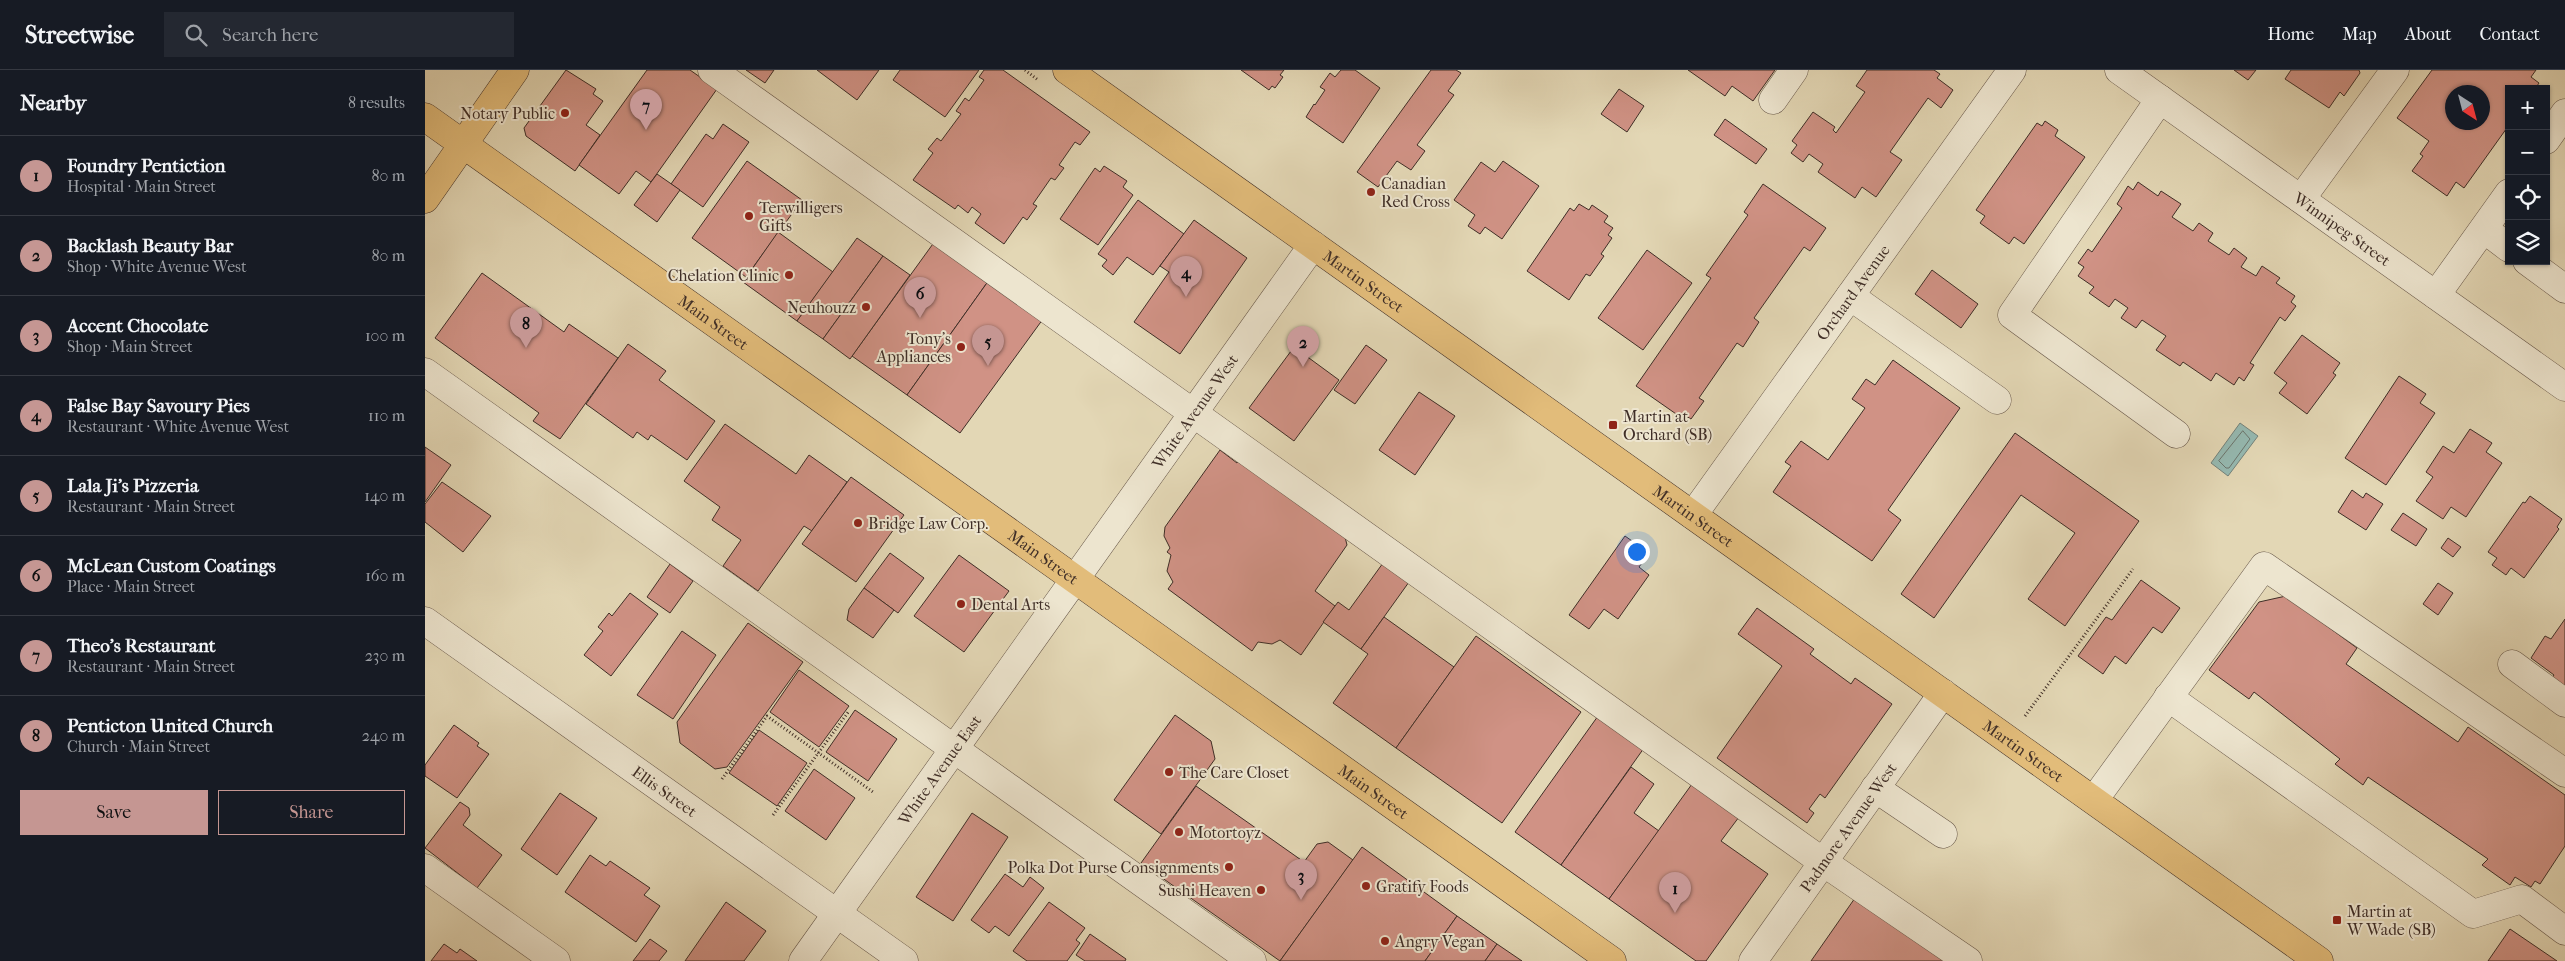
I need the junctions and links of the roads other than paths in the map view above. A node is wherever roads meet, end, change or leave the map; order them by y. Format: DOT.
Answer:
graph roads {
  1 [pos="515,70"];
  2 [pos="712,70"];
  3 [pos="1067,70"];
  4 [pos="1794,70"];
  5 [pos="2012,70"];
  6 [pos="2119,70"];
  7 [pos="2395,70"];
  8 [pos="2160,99"];
  9 [pos="1773,100"];
  10 [pos="2565,113"];
  11 [pos="425,116"];
  12 [pos="2550,134"];
  13 [pos="464,144"];
  14 [pos="425,199"];
  15 [pos="2301,199"];
  16 [pos="2505,199"];
  17 [pos="2484,229"];
  18 [pos="1313,245"];
  19 [pos="2505,245"];
  20 [pos="2532,265"];
  21 [pos="2565,289"];
  22 [pos="1850,296"];
  23 [pos="2436,296"];
  24 [pos="425,372"];
  25 [pos="2565,387"];
  26 [pos="1997,400"];
  27 [pos="1193,413"];
  28 [pos="2176,434"];
  29 [pos="1693,515"];
  30 [pos="1075,578"];
  31 [pos="425,621"];
  32 [pos="2512,664"];
  33 [pos="1943,693"];
  34 [pos="2168,696"];
  35 [pos="2565,703"];
  36 [pos="954,749"];
  37 [pos="2565,773"];
  38 [pos="1875,788"];
  39 [pos="2094,800"];
  40 [pos="1943,834"];
  41 [pos="1823,862"];
  42 [pos="425,868"];
  43 [pos="837,914"];
  44 [pos="2565,931"];
  45 [pos="556,961"];
  46 [pos="803,961"];
  47 [pos="904,961"];
  48 [pos="1252,961"];
  49 [pos="1612,961"];
  50 [pos="1753,961"];
  51 [pos="1968,961"];
  52 [pos="2319,961"];
  1 -- 13 [label="main road"];
  2 -- 27 [label="street"];
  3 -- 18 [label="main road, Martin Street"];
  4 -- 9 [label="street"];
  5 -- 22 [label="street, Orchard Avenue"];
  6 -- 8 [label="street, Winnipeg Street"];
  7 -- 15 [label="street"];
  8 -- 15 [label="street, Winnipeg Street"];
  8 -- 28 [label="street"];
  10 -- 12 [label="street"];
  11 -- 13 [label="main road, Main Street"];
  13 -- 14 [label="main road"];
  13 -- 30 [label="main road, Main Street"];
  15 -- 23 [label="street, Winnipeg Street"];
  16 -- 17 [label="street"];
  17 -- 19 [label="street"];
  17 -- 23 [label="street"];
  18 -- 27 [label="street, White Avenue West"];
  18 -- 29 [label="main road, Martin Street"];
  20 -- 21 [label="street"];
  22 -- 26 [label="street"];
  22 -- 29 [label="street, Orchard Avenue"];
  23 -- 25 [label="street, Winnipeg Street"];
  24 -- 36 [label="street"];
  27 -- 30 [label="street, White Avenue West"];
  27 -- 41 [label="street"];
  29 -- 33 [label="main road, Martin Street"];
  30 -- 36 [label="street, White Avenue East"];
  30 -- 49 [label="main road, Main Street"];
  31 -- 43 [label="street, Ellis Street"];
  32 -- 35 [label="street"];
  33 -- 38 [label="street, Padmore Avenue West"];
  33 -- 39 [label="main road, Martin Street"];
  34 -- 37 [label="street"];
  34 -- 39 [label="street"];
  34 -- 44 [label="street"];
  36 -- 43 [label="street, White Avenue East"];
  36 -- 48 [label="street"];
  38 -- 40 [label="street"];
  38 -- 41 [label="street, Padmore Avenue West"];
  39 -- 52 [label="main road, Martin Street"];
  41 -- 50 [label="street, Padmore Avenue West"];
  41 -- 51 [label="street"];
  42 -- 45 [label="street"];
  43 -- 46 [label="street, White Avenue East"];
  43 -- 47 [label="street, Ellis Street"];
}
